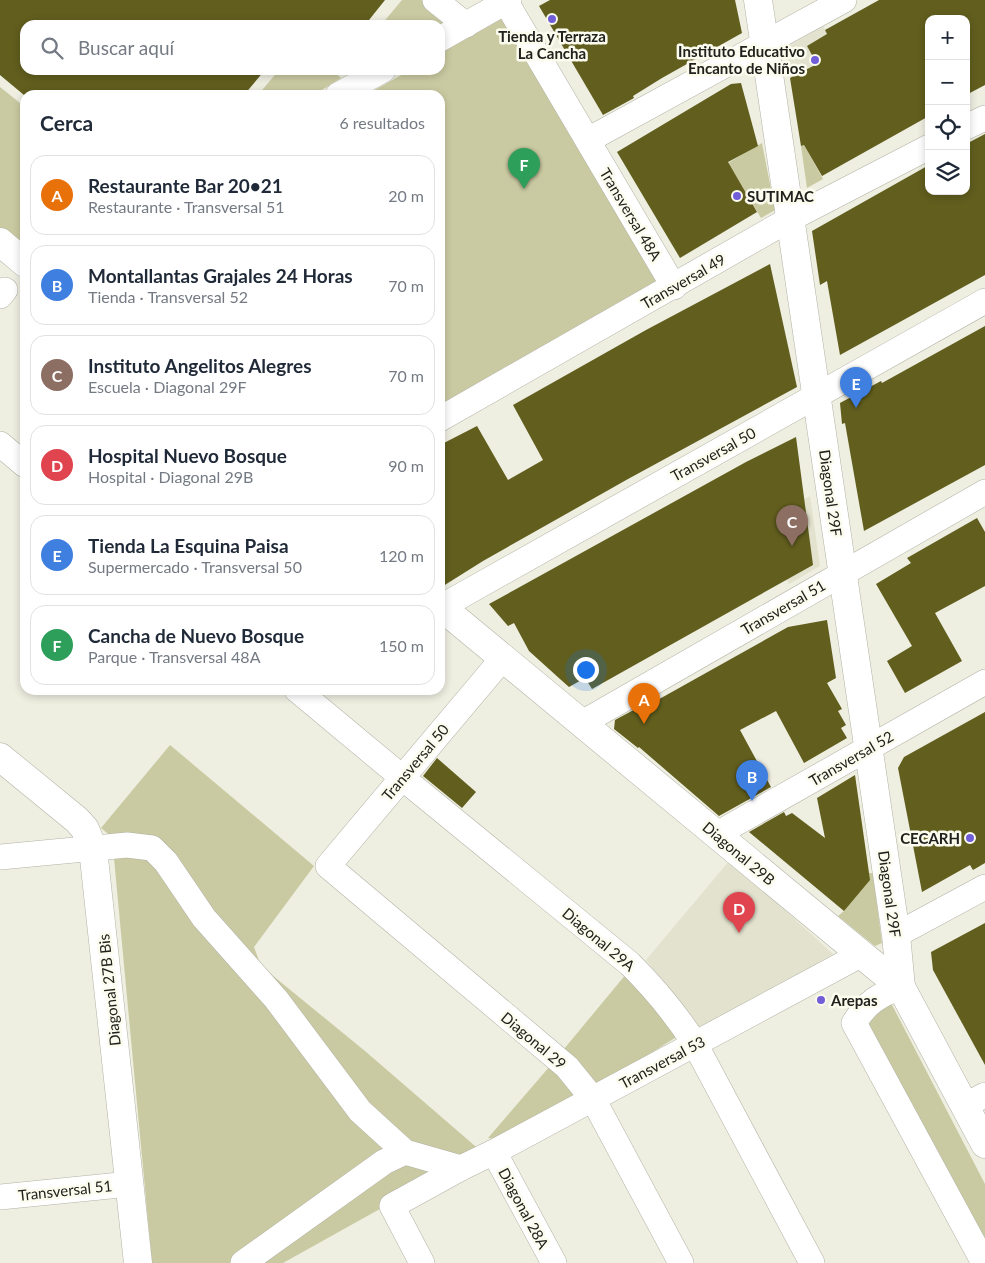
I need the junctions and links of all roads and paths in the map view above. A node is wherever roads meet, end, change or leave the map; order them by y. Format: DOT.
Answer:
graph roads {
  1 [pos="758,0"];
  2 [pos="844,0"];
  3 [pos="507,1"];
  4 [pos="442,2"];
  5 [pos="466,25"];
  6 [pos="445,36"];
  7 [pos="765,45"];
  8 [pos="374,75"];
  9 [pos="347,90"];
  10 [pos="985,118"];
  11 [pos="970,125"];
  12 [pos="588,140"];
  13 [pos="925,149"];
  14 [pos="790,219"];
  15 [pos="0,242"];
  16 [pos="20,258"];
  17 [pos="674,287"];
  18 [pos="985,301"];
  19 [pos="816,395"];
  20 [pos="445,416"];
  21 [pos="0,444"];
  22 [pos="20,460"];
  23 [pos="985,492"];
  24 [pos="843,573"];
  25 [pos="445,604"];
  26 [pos="445,609"];
  27 [pos="503,658"];
  28 [pos="985,682"];
  29 [pos="303,695"];
  30 [pos="582,723"];
  31 [pos="869,747"];
  32 [pos="0,757"];
  33 [pos="403,777"];
  34 [pos="717,834"];
  35 [pos="93,849"];
  36 [pos="0,857"];
  37 [pos="328,866"];
  38 [pos="985,887"];
  39 [pos="896,935"];
  40 [pos="862,954"];
  41 [pos="901,987"];
  42 [pos="695,1044"];
  43 [pos="593,1099"];
  44 [pos="975,1101"];
  45 [pos="985,1144"];
  46 [pos="405,1152"];
  47 [pos="494,1152"];
  48 [pos="461,1168"];
  49 [pos="130,1184"];
  50 [pos="0,1197"];
  51 [pos="138,1263"];
  52 [pos="243,1263"];
  53 [pos="422,1263"];
  54 [pos="554,1263"];
  55 [pos="681,1263"];
  56 [pos="812,1263"];
  57 [pos="984,1263"];
  1 -- 7 [label="street, Diagonal 29F"];
  2 -- 7 [label="street"];
  3 -- 5 [label="street"];
  3 -- 12 [label="street, Transversal 48A"];
  4 -- 5 [label="street"];
  5 -- 6 [label="street"];
  7 -- 12 [label="street"];
  7 -- 14 [label="street, Diagonal 29F"];
  8 -- 9 [label="street"];
  10 -- 11 [label="street"];
  12 -- 17 [label="street, Transversal 48A"];
  13 -- 14 [label="street, Transversal 49"];
  14 -- 17 [label="street, Transversal 49"];
  14 -- 19 [label="street, Diagonal 29F"];
  15 -- 16 [label="street"];
  17 -- 20 [label="street, Transversal 49"];
  18 -- 19 [label="street, Transversal 50"];
  19 -- 24 [label="street, Diagonal 29F"];
  19 -- 25 [label="street, Transversal 50"];
  21 -- 22 [label="street"];
  23 -- 24 [label="street, Transversal 51"];
  24 -- 30 [label="street, Transversal 51"];
  24 -- 31 [label="street, Diagonal 29F"];
  26 -- 27 [label="street, Diagonal 29B"];
  27 -- 30 [label="street, Diagonal 29B"];
  27 -- 33 [label="street, Transversal 50"];
  28 -- 31 [label="street, Transversal 52"];
  29 -- 33 [label="street, Diagonal 29A"];
  30 -- 34 [label="street, Diagonal 29B"];
  31 -- 34 [label="street, Transversal 52"];
  31 -- 39 [label="street, Diagonal 29F"];
  32 -- 35 [label="street, Diagonal 27B Bis"];
  33 -- 37 [label="street, Transversal 50"];
  33 -- 42 [label="street, Diagonal 29A"];
  34 -- 40 [label="street, Diagonal 29B"];
  35 -- 36 [label="street"];
  35 -- 46 [label="street"];
  35 -- 49 [label="street, Diagonal 27B Bis"];
  37 -- 43 [label="street, Diagonal 29"];
  38 -- 39 [label="street"];
  39 -- 41 [label="street, Diagonal 29F"];
  40 -- 41 [label="street, Diagonal 29B"];
  40 -- 42 [label="street, Transversal 53"];
  41 -- 44 [label="street, Diagonal 29B"];
  41 -- 57 [label="street"];
  42 -- 43 [label="street, Transversal 53"];
  42 -- 56 [label="street, Diagonal 29A"];
  43 -- 47 [label="street, Transversal 53"];
  43 -- 55 [label="street, Diagonal 29"];
  44 -- 45 [label="street, Diagonal 29B"];
  46 -- 48 [label="street"];
  46 -- 52 [label="street"];
  47 -- 48 [label="street, Transversal 53"];
  47 -- 54 [label="street, Diagonal 28A"];
  48 -- 53 [label="street, Transversal 53"];
  49 -- 50 [label="street, Transversal 51"];
  49 -- 51 [label="street, Diagonal 27B Bis"];
}
